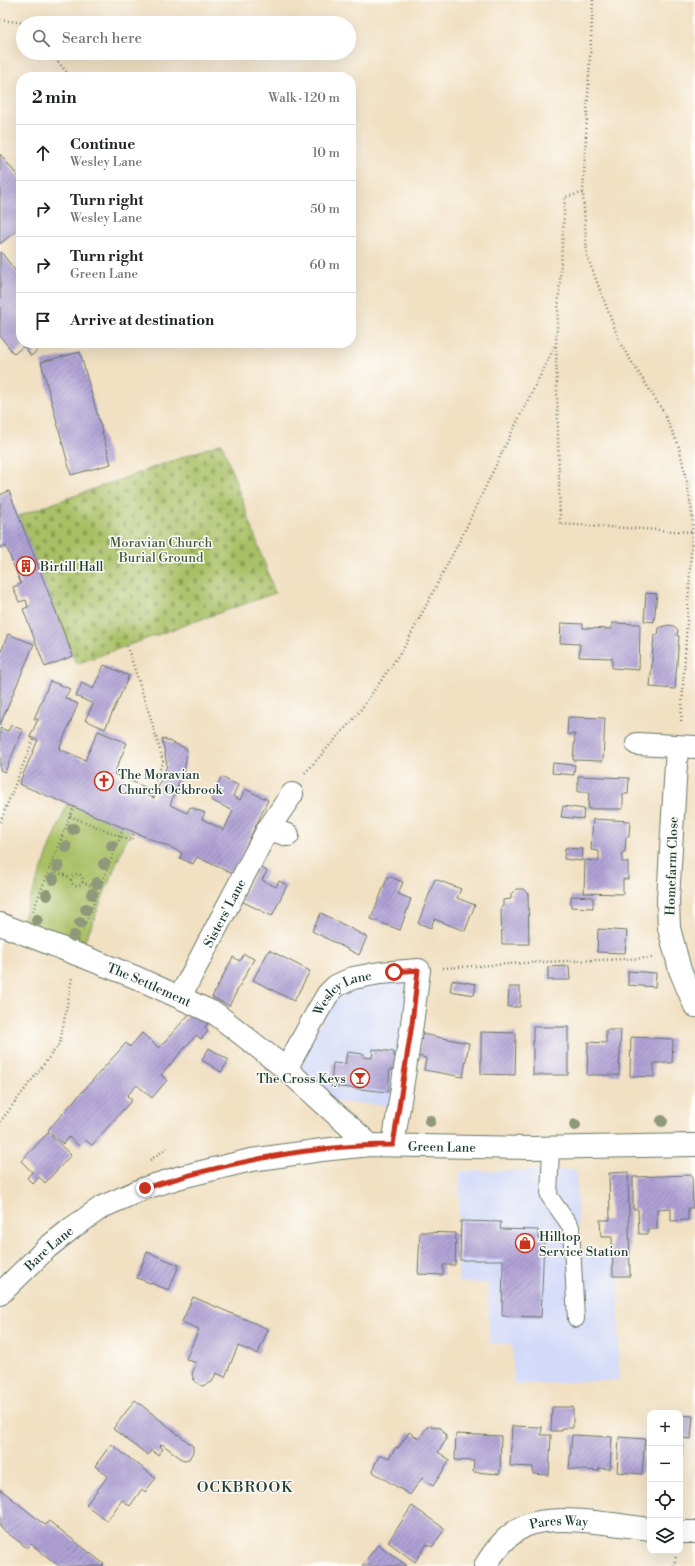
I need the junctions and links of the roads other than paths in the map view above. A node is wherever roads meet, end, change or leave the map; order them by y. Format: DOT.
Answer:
graph roads {
  1 [pos="637,744"];
  2 [pos="686,747"];
  3 [pos="291,796"];
  4 [pos="0,924"];
  5 [pos="180,997"];
  6 [pos="695,1006"];
  7 [pos="286,1069"];
  8 [pos="370,1145"];
  9 [pos="393,1145"];
  10 [pos="695,1145"];
  11 [pos="551,1148"];
  12 [pos="102,1207"];
  13 [pos="0,1294"];
  14 [pos="576,1319"];
  15 [pos="647,1529"];
  16 [pos="683,1532"];
  17 [pos="695,1532"];
  18 [pos="485,1566"];
  1 -- 2 [label="street"];
  2 -- 6 [label="street, Homefarm Close"];
  3 -- 5 [label="street, Sisters' Lane"];
  4 -- 5 [label="street, The Settlement"];
  5 -- 7 [label="street, The Settlement"];
  7 -- 8 [label="street"];
  7 -- 9 [label="street, Wesley Lane"];
  8 -- 9 [label="street, Green Lane"];
  8 -- 12 [label="street, Green Lane"];
  9 -- 11 [label="street, Green Lane"];
  10 -- 11 [label="street, Green Lane"];
  11 -- 14 [label="lane"];
  12 -- 13 [label="street, Bare Lane"];
  15 -- 18 [label="street, Pares Way"];
  16 -- 17 [label="street"];
}
